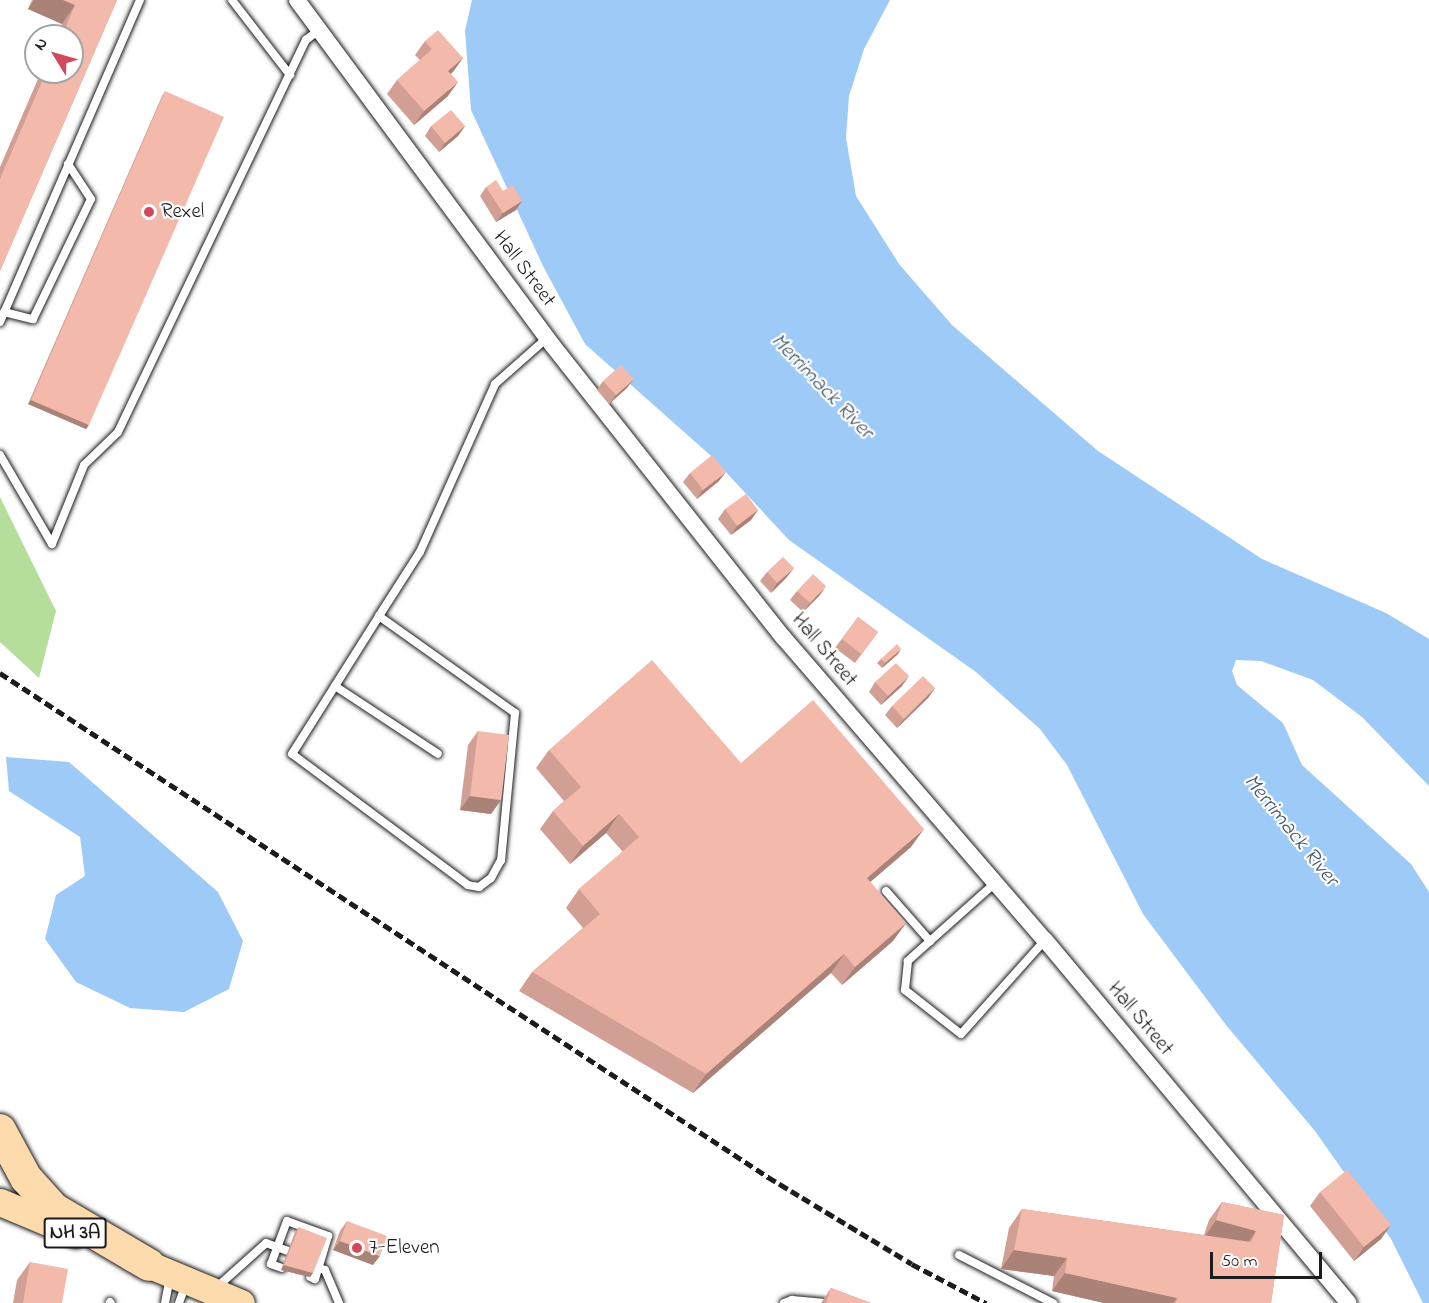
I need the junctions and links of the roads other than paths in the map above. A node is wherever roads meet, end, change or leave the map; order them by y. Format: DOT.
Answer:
graph roads {
  1 [pos="140,0"];
  2 [pos="232,0"];
  3 [pos="297,0"];
  4 [pos="319,30"];
  5 [pos="290,75"];
  6 [pos="68,164"];
  7 [pos="4,312"];
  8 [pos="0,322"];
  9 [pos="547,338"];
  10 [pos="0,456"];
  11 [pos="379,616"];
  12 [pos="335,687"];
  13 [pos="438,754"];
  14 [pos="994,884"];
  15 [pos="886,891"];
  16 [pos="1045,940"];
  17 [pos="930,941"];
  18 [pos="0,1130"];
  19 [pos="0,1202"];
  20 [pos="277,1247"];
  21 [pos="288,1251"];
  22 [pos="960,1255"];
  23 [pos="318,1264"];
  24 [pos="282,1268"];
  25 [pos="310,1278"];
  26 [pos="172,1281"];
  27 [pos="212,1292"];
  28 [pos="165,1303"];
  29 [pos="241,1303"];
  30 [pos="339,1303"];
  31 [pos="784,1303"];
  32 [pos="825,1303"];
  33 [pos="1053,1303"];
  34 [pos="1349,1303"];
  1 -- 6 [label="lane"];
  2 -- 5 [label="lane"];
  3 -- 4 [label="street, Hall Street"];
  4 -- 5 [label="lane"];
  4 -- 9 [label="street, Hall Street"];
  5 -- 10 [label="lane"];
  6 -- 7 [label="lane"];
  6 -- 7 [label="lane"];
  7 -- 8 [label="lane"];
  9 -- 11 [label="lane"];
  9 -- 14 [label="street, Hall Street"];
  11 -- 12 [label="lane"];
  11 -- 12 [label="lane"];
  12 -- 13 [label="lane"];
  14 -- 16 [label="street, Hall Street"];
  14 -- 17 [label="lane"];
  15 -- 17 [label="lane"];
  16 -- 17 [label="lane"];
  16 -- 34 [label="street, Hall Street"];
  18 -- 26 [label="highway"];
  19 -- 26 [label="main road, NH 3A"];
  20 -- 21 [label="lane"];
  20 -- 23 [label="lane"];
  20 -- 24 [label="lane"];
  20 -- 27 [label="lane"];
  22 -- 33 [label="lane"];
  23 -- 25 [label="lane"];
  23 -- 30 [label="lane"];
  26 -- 27 [label="main road, NH 3A"];
  26 -- 28 [label="lane"];
  27 -- 29 [label="main road, NH 3A"];
  31 -- 32 [label="lane"];
}
